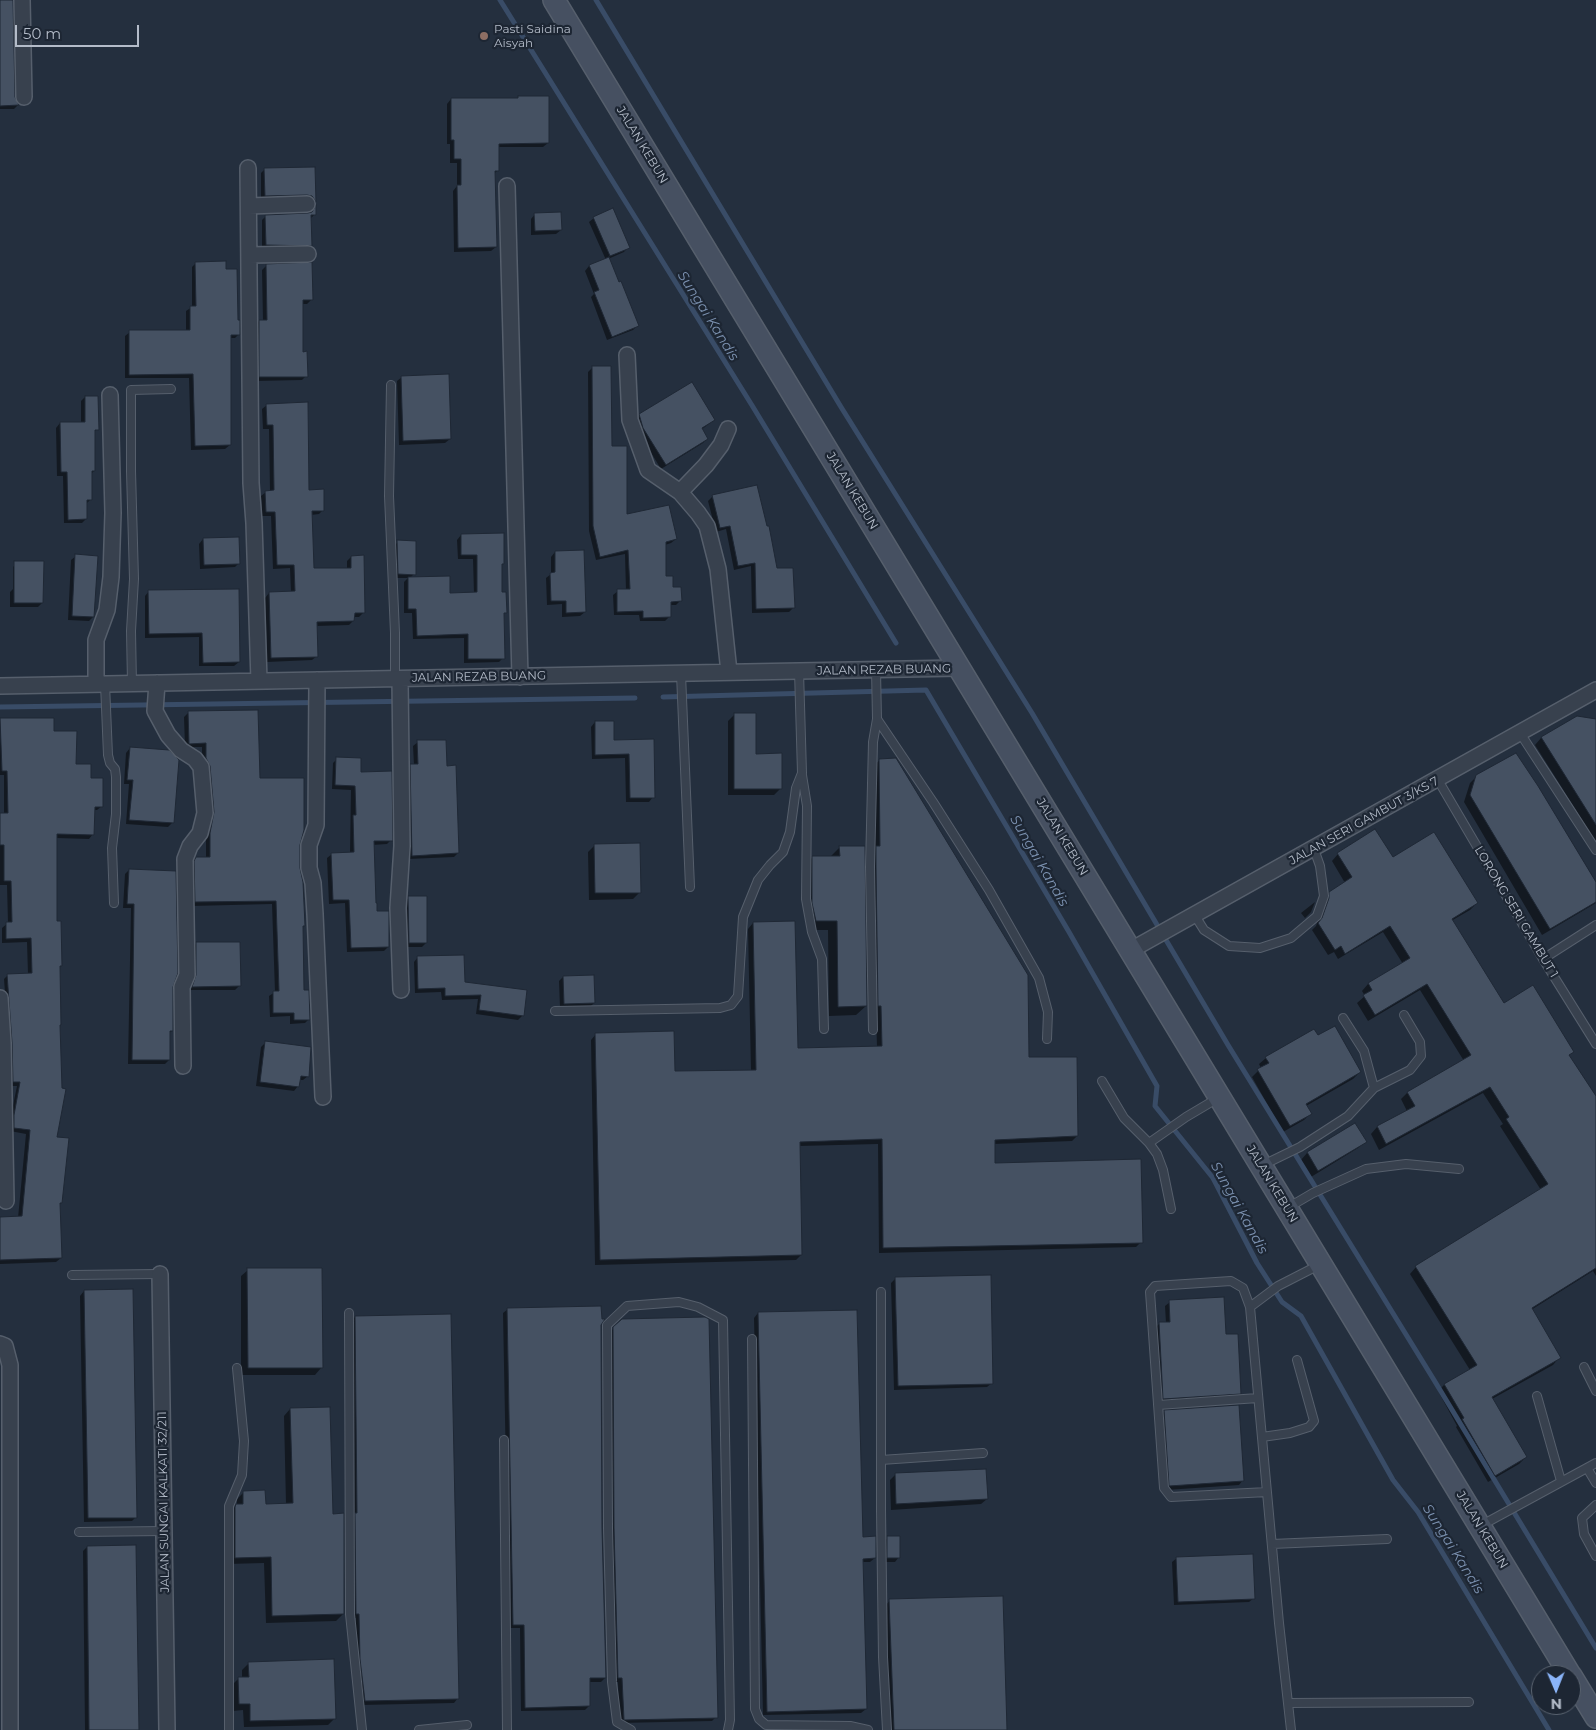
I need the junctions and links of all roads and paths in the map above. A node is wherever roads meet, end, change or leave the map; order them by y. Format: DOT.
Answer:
graph roads {
  1 [pos="22,0"];
  2 [pos="554,0"];
  3 [pos="24,97"];
  4 [pos="248,168"];
  5 [pos="507,186"];
  6 [pos="307,204"];
  7 [pos="249,206"];
  8 [pos="308,254"];
  9 [pos="249,255"];
  10 [pos="627,355"];
  11 [pos="391,385"];
  12 [pos="171,390"];
  13 [pos="110,395"];
  14 [pos="728,429"];
  15 [pos="680,492"];
  16 [pos="959,668"];
  17 [pos="876,670"];
  18 [pos="799,671"];
  19 [pos="729,672"];
  20 [pos="681,674"];
  21 [pos="520,677"];
  22 [pos="259,682"];
  23 [pos="398,682"];
  24 [pos="132,684"];
  25 [pos="0,686"];
  26 [pos="317,686"];
  27 [pos="102,688"];
  28 [pos="156,688"];
  29 [pos="1596,690"];
  30 [pos="877,719"];
  31 [pos="1520,734"];
  32 [pos="802,773"];
  33 [pos="1438,780"];
  34 [pos="1314,849"];
  35 [pos="1596,850"];
  36 [pos="690,887"];
  37 [pos="114,903"];
  38 [pos="1194,914"];
  39 [pos="1596,926"];
  40 [pos="1131,950"];
  41 [pos="1543,959"];
  42 [pos="401,990"];
  43 [pos="0,998"];
  44 [pos="555,1011"];
  45 [pos="1404,1015"];
  46 [pos="1343,1018"];
  47 [pos="824,1029"];
  48 [pos="873,1030"];
  49 [pos="1047,1038"];
  50 [pos="1596,1044"];
  51 [pos="183,1066"];
  52 [pos="1102,1081"];
  53 [pos="1374,1088"];
  54 [pos="1220,1097"];
  55 [pos="322,1098"];
  56 [pos="1149,1143"];
  57 [pos="1262,1166"];
  58 [pos="1459,1169"];
  59 [pos="6,1201"];
  60 [pos="1287,1208"];
  61 [pos="1171,1209"];
  62 [pos="1321,1264"];
  63 [pos="160,1274"];
  64 [pos="72,1275"];
  65 [pos="881,1292"];
  66 [pos="1250,1307"];
  67 [pos="349,1313"];
  68 [pos="752,1339"];
  69 [pos="0,1344"];
  70 [pos="1297,1360"];
  71 [pos="1584,1367"];
  72 [pos="238,1368"];
  73 [pos="1596,1391"];
  74 [pos="1537,1396"];
  75 [pos="1258,1398"];
  76 [pos="1158,1405"];
  77 [pos="1262,1437"];
  78 [pos="504,1440"];
  79 [pos="983,1453"];
  80 [pos="881,1460"];
  81 [pos="1596,1463"];
  82 [pos="1587,1468"];
  83 [pos="1561,1482"];
  84 [pos="1596,1483"];
  85 [pos="1267,1492"];
  86 [pos="1596,1505"];
  87 [pos="1480,1526"];
  88 [pos="164,1530"];
  89 [pos="79,1532"];
  90 [pos="1387,1539"];
  91 [pos="1272,1544"];
  92 [pos="1596,1556"];
  93 [pos="1564,1665"];
  94 [pos="1581,1692"];
  95 [pos="1469,1702"];
  96 [pos="1288,1703"];
  97 [pos="1596,1717"];
  98 [pos="467,1725"];
  99 [pos="10,1730"];
  100 [pos="167,1730"];
  101 [pos="229,1730"];
  102 [pos="362,1730"];
  103 [pos="420,1730"];
  104 [pos="507,1730"];
  105 [pos="631,1730"];
  106 [pos="728,1730"];
  107 [pos="868,1730"];
  108 [pos="887,1730"];
  109 [pos="1291,1730"];
  1 -- 3 [label="street"];
  2 -- 16 [label="main road, JALAN KEBUN"];
  4 -- 7 [label="street"];
  5 -- 21 [label="street"];
  6 -- 7 [label="street"];
  7 -- 9 [label="street"];
  8 -- 9 [label="street"];
  9 -- 22 [label="street"];
  10 -- 15 [label="street"];
  11 -- 23 [label="lane"];
  12 -- 24 [label="lane"];
  13 -- 27 [label="street"];
  14 -- 15 [label="street"];
  15 -- 19 [label="street"];
  16 -- 17 [label="street, JALAN REZAB BUANG"];
  16 -- 40 [label="main road, JALAN KEBUN"];
  17 -- 18 [label="street, JALAN REZAB BUANG"];
  17 -- 30 [label="lane"];
  18 -- 19 [label="street, JALAN REZAB BUANG"];
  18 -- 32 [label="lane"];
  19 -- 20 [label="street, JALAN REZAB BUANG"];
  20 -- 21 [label="street, JALAN REZAB BUANG"];
  20 -- 36 [label="lane"];
  21 -- 23 [label="street, JALAN REZAB BUANG"];
  22 -- 26 [label="street, JALAN REZAB BUANG"];
  22 -- 28 [label="street, JALAN REZAB BUANG"];
  23 -- 26 [label="street, JALAN REZAB BUANG"];
  23 -- 42 [label="street"];
  24 -- 27 [label="street, JALAN REZAB BUANG"];
  24 -- 28 [label="street, JALAN REZAB BUANG"];
  25 -- 27 [label="street, JALAN REZAB BUANG"];
  26 -- 55 [label="street"];
  27 -- 37 [label="lane"];
  28 -- 51 [label="street"];
  29 -- 31 [label="street, JALAN SERI GAMBUT 3/KS 7"];
  30 -- 48 [label="lane"];
  30 -- 49 [label="lane"];
  31 -- 33 [label="street, JALAN SERI GAMBUT 3/KS 7"];
  31 -- 35 [label="lane"];
  32 -- 44 [label="lane"];
  32 -- 47 [label="lane"];
  33 -- 34 [label="street, JALAN SERI GAMBUT 3/KS 7"];
  33 -- 41 [label="lane, LORONG SERI GAMBUT 1"];
  34 -- 38 [label="street, JALAN SERI GAMBUT 3/KS 7"];
  34 -- 38 [label="lane"];
  38 -- 40 [label="street, JALAN SERI GAMBUT 3/KS 7"];
  39 -- 41 [label="lane"];
  40 -- 54 [label="main road, JALAN KEBUN"];
  41 -- 50 [label="lane, LORONG SERI GAMBUT 1"];
  43 -- 59 [label="street"];
  45 -- 53 [label="lane"];
  46 -- 53 [label="lane"];
  52 -- 56 [label="lane"];
  53 -- 57 [label="lane"];
  54 -- 56 [label="lane"];
  54 -- 57 [label="main road, JALAN KEBUN"];
  56 -- 61 [label="lane"];
  57 -- 60 [label="main road, JALAN KEBUN"];
  58 -- 60 [label="lane"];
  60 -- 62 [label="main road, JALAN KEBUN"];
  62 -- 66 [label="lane"];
  62 -- 87 [label="main road, JALAN KEBUN"];
  63 -- 64 [label="lane"];
  63 -- 88 [label="street, JALAN SUNGAI KALKATI 32/211"];
  65 -- 80 [label="lane"];
  66 -- 75 [label="lane"];
  66 -- 76 [label="lane"];
  67 -- 102 [label="lane"];
  68 -- 107 [label="lane"];
  69 -- 99 [label="street"];
  70 -- 77 [label="lane"];
  71 -- 73 [label="lane"];
  72 -- 101 [label="lane"];
  74 -- 83 [label="lane"];
  75 -- 76 [label="lane"];
  75 -- 77 [label="lane"];
  76 -- 85 [label="lane"];
  77 -- 85 [label="lane"];
  78 -- 104 [label="lane"];
  79 -- 80 [label="lane"];
  80 -- 108 [label="lane"];
  81 -- 82 [label="lane"];
  82 -- 83 [label="lane"];
  82 -- 84 [label="lane"];
  83 -- 87 [label="lane"];
  85 -- 91 [label="lane"];
  86 -- 92 [label="lane"];
  87 -- 93 [label="main road, JALAN KEBUN"];
  88 -- 89 [label="lane"];
  88 -- 100 [label="street, JALAN SUNGAI KALKATI 32/211"];
  90 -- 91 [label="lane"];
  91 -- 96 [label="lane"];
  94 -- 97 [label="main road, JALAN KEBUN"];
  95 -- 96 [label="lane"];
  96 -- 109 [label="lane"];
  98 -- 103 [label="lane"];
  105 -- 106 [label="lane"];
}
